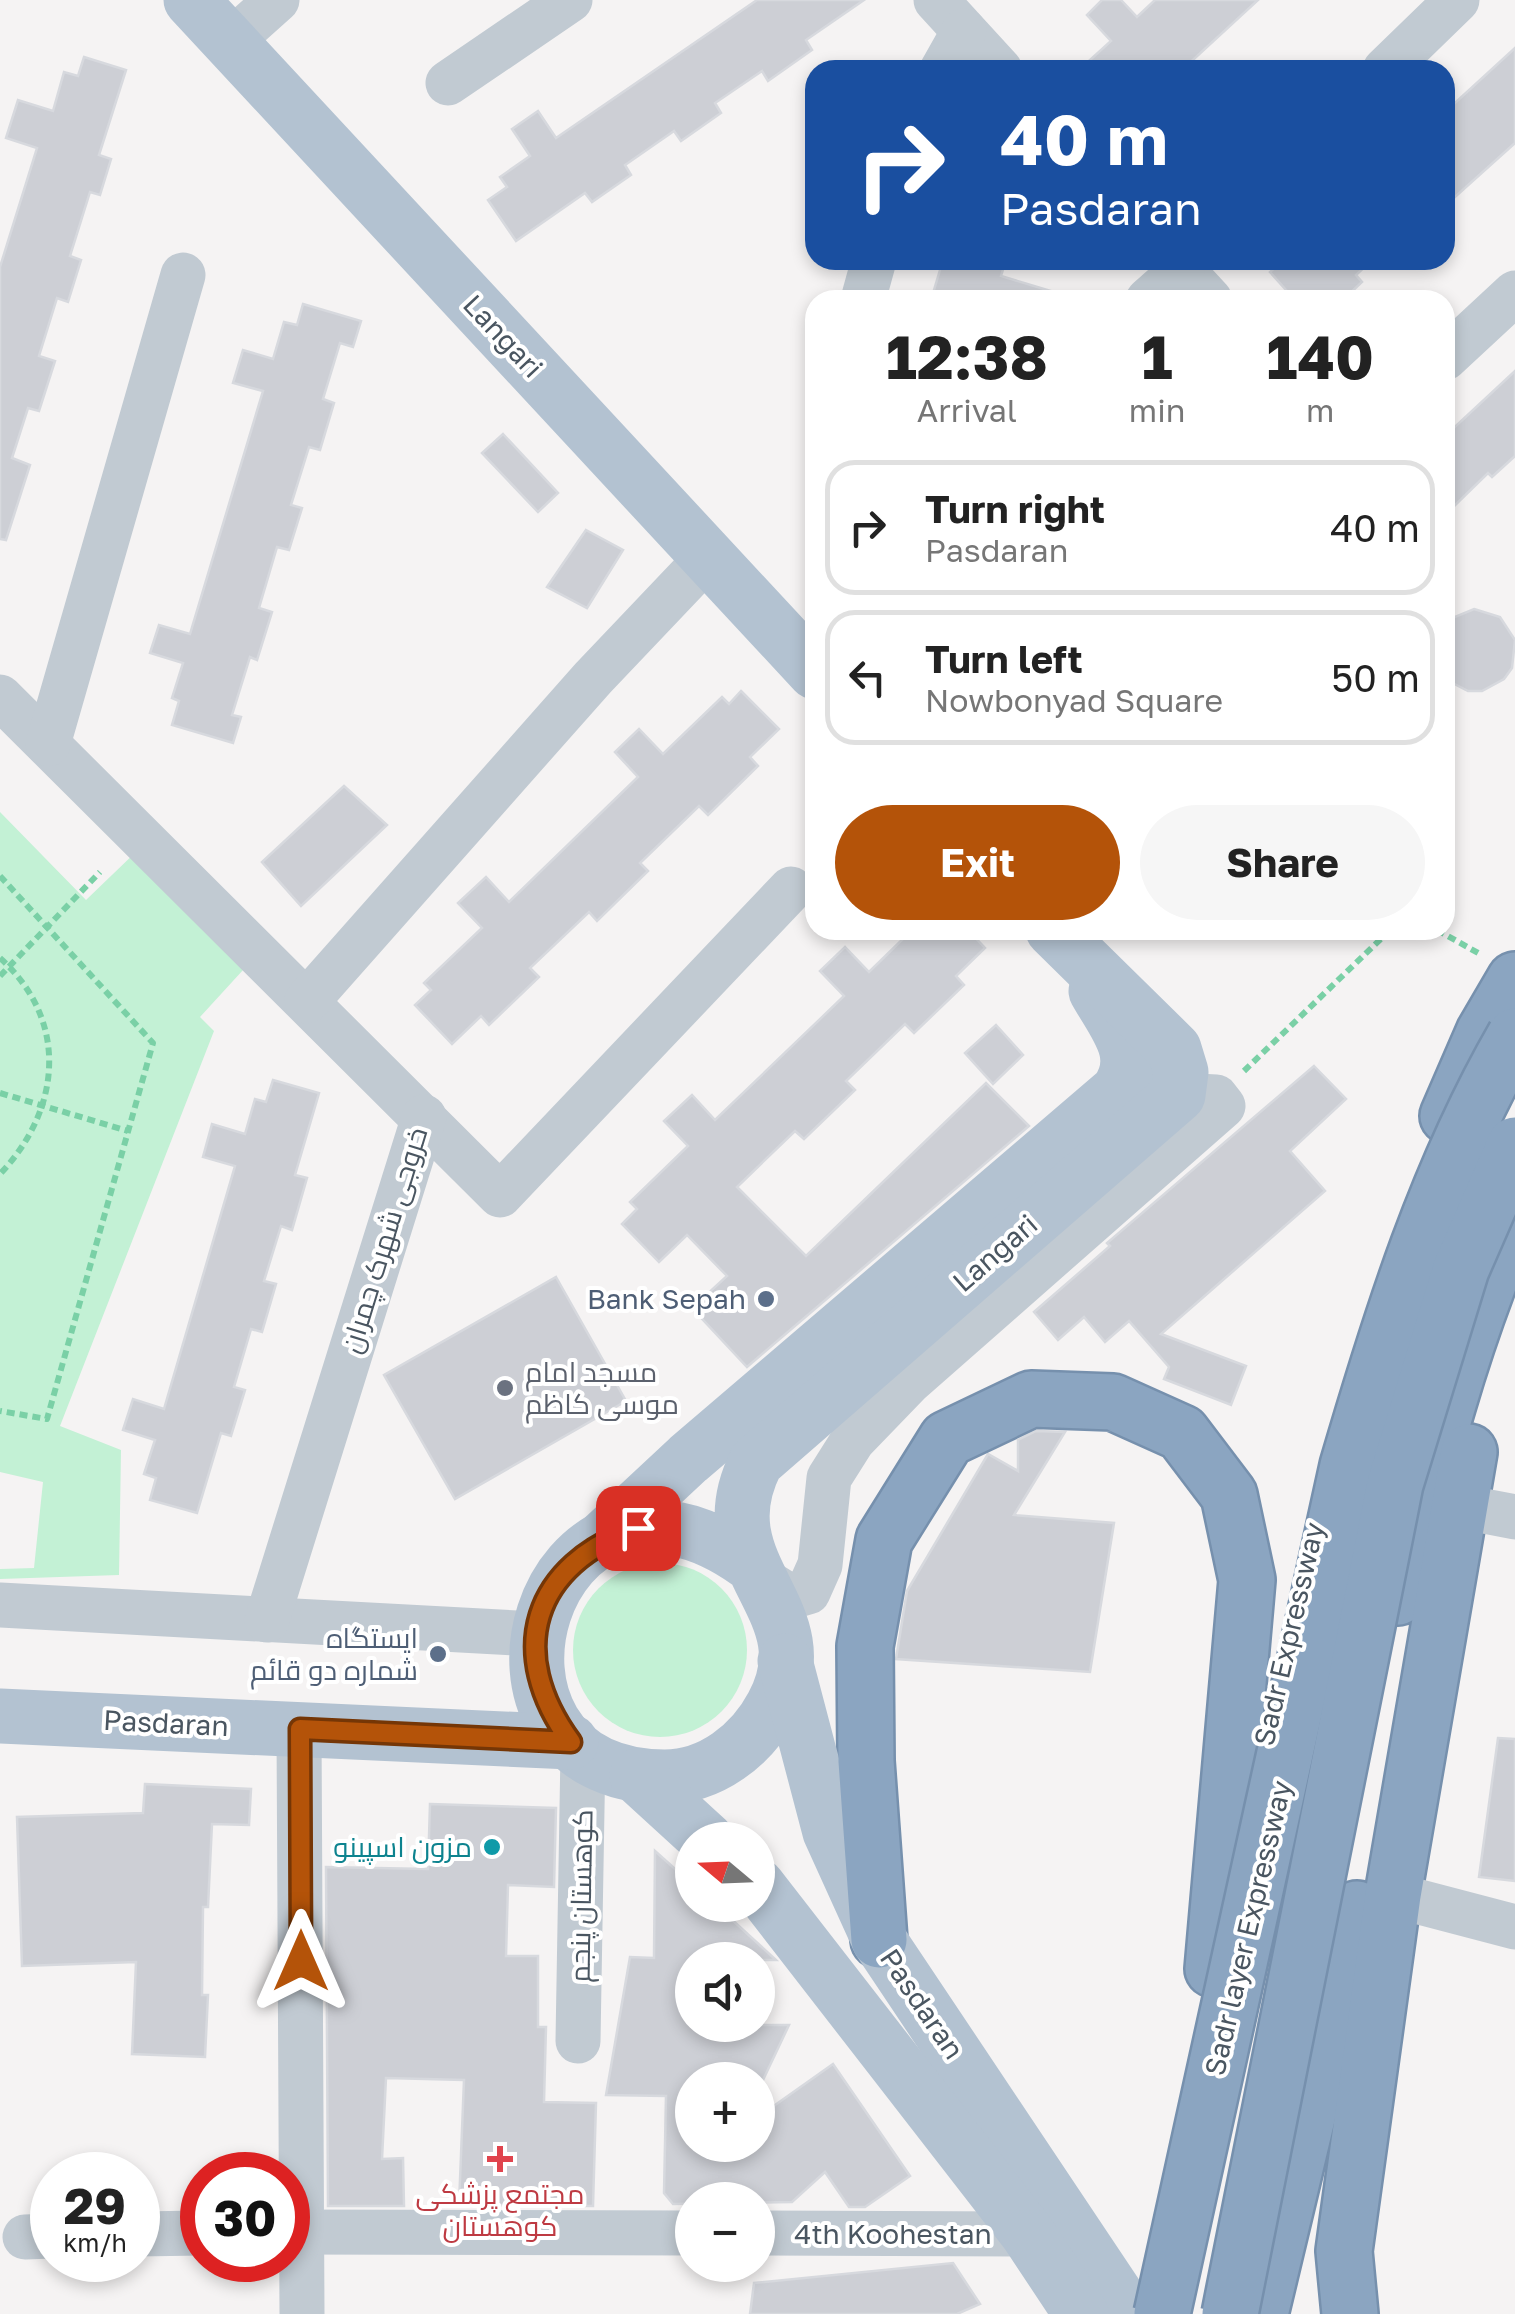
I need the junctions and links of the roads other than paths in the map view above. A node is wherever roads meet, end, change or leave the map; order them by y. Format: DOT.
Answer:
graph roads {
  1 [pos="191,0"];
  2 [pos="276,0"];
  3 [pos="570,0"];
  4 [pos="1458,0"];
  5 [pos="950,15"];
  6 [pos="230,41"];
  7 [pos="943,60"];
  8 [pos="991,60"];
  9 [pos="1396,60"];
  10 [pos="448,83"];
  11 [pos="183,275"];
  12 [pos="1188,277"];
  13 [pos="1165,290"];
  14 [pos="1515,293"];
  15 [pos="1455,349"];
  16 [pos="708,556"];
  17 [pos="805,661"];
  18 [pos="0,696"];
  19 [pos="48,744"];
  20 [pos="791,889"];
  21 [pos="1066,944"];
  22 [pos="1500,968"];
  23 [pos="307,1001"];
  24 [pos="1515,1036"];
  25 [pos="1197,1096"];
  26 [pos="424,1116"];
  27 [pos="1515,1145"];
  28 [pos="1515,1218"];
  29 [pos="1515,1311"];
  30 [pos="688,1459"];
  31 [pos="756,1462"];
  32 [pos="1461,1486"];
  33 [pos="1515,1517"];
  34 [pos="600,1541"];
  35 [pos="755,1570"];
  36 [pos="0,1605"];
  37 [pos="266,1620"];
  38 [pos="536,1634"];
  39 [pos="785,1661"];
  40 [pos="0,1716"];
  41 [pos="300,1729"];
  42 [pos="577,1746"];
  43 [pos="637,1776"];
  44 [pos="687,1822"];
  45 [pos="1393,1894"];
  46 [pos="775,1907"];
  47 [pos="1515,1928"];
  48 [pos="880,1940"];
  49 [pos="1213,1968"];
  50 [pos="834,1981"];
  51 [pos="578,2041"];
  52 [pos="296,2152"];
  53 [pos="310,2231"];
  54 [pos="675,2233"];
  55 [pos="775,2233"];
  56 [pos="1028,2234"];
  57 [pos="299,2282"];
  58 [pos="1069,2307"];
  59 [pos="302,2314"];
  60 [pos="1129,2314"];
  61 [pos="1141,2314"];
  62 [pos="1162,2314"];
  63 [pos="1230,2314"];
  64 [pos="1245,2314"];
  65 [pos="1260,2314"];
  66 [pos="1350,2314"];
  1 -- 6 [label="main road, Langari"];
  2 -- 6 [label="street"];
  3 -- 10 [label="street"];
  4 -- 9 [label="street"];
  5 -- 7 [label="street"];
  5 -- 8 [label="street"];
  6 -- 16 [label="main road, Langari"];
  11 -- 19 [label="street"];
  12 -- 13 [label="street"];
  14 -- 15 [label="street"];
  16 -- 17 [label="main road, Langari"];
  16 -- 23 [label="street"];
  18 -- 19 [label="street, خروجی شهرک چمران"];
  19 -- 23 [label="street, خروجی شهرک چمران"];
  20 -- 26 [label="street"];
  21 -- 25 [label="main road, Langari"];
  21 -- 30 [label="main road, Langari"];
  22 -- 49 [label="highway, Sadr Expressway"];
  23 -- 26 [label="street, خروجی شهرک چمران"];
  24 -- 62 [label="highway, Sadr layer Expressway, bridge"];
  25 -- 31 [label="main road, Langari"];
  25 -- 35 [label="street"];
  26 -- 37 [label="street, خروجی شهرک چمران"];
  27 -- 63 [label="highway, Sadr layer Expressway, bridge"];
  28 -- 64 [label="highway"];
  29 -- 32 [label="highway"];
  30 -- 31 [label="main road"];
  30 -- 34 [label="main road, Langari"];
  31 -- 35 [label="main road, Langari"];
  32 -- 33 [label="street"];
  32 -- 45 [label="highway"];
  32 -- 65 [label="highway"];
  34 -- 35 [label="main road"];
  34 -- 38 [label="main road"];
  35 -- 39 [label="main road"];
  36 -- 37 [label="street"];
  37 -- 38 [label="street"];
  38 -- 42 [label="main road"];
  39 -- 43 [label="main road"];
  39 -- 48 [label="main road, Pasdaran"];
  40 -- 41 [label="main road, Pasdaran"];
  41 -- 42 [label="main road, Pasdaran"];
  41 -- 52 [label="street"];
  42 -- 43 [label="main road"];
  42 -- 51 [label="street, کوهستان پنجم"];
  43 -- 44 [label="main road"];
  45 -- 47 [label="street"];
  45 -- 66 [label="highway"];
  46 -- 50 [label="main road, Pasdaran"];
  48 -- 49 [label="highway"];
  48 -- 50 [label="main road"];
  48 -- 60 [label="main road, Pasdaran"];
  49 -- 61 [label="highway, Sadr Expressway"];
  50 -- 56 [label="main road, Pasdaran"];
  53 -- 54 [label="street"];
  55 -- 56 [label="street, 4th Koohestan"];
  56 -- 58 [label="main road, Pasdaran"];
  57 -- 59 [label="street"];
}
